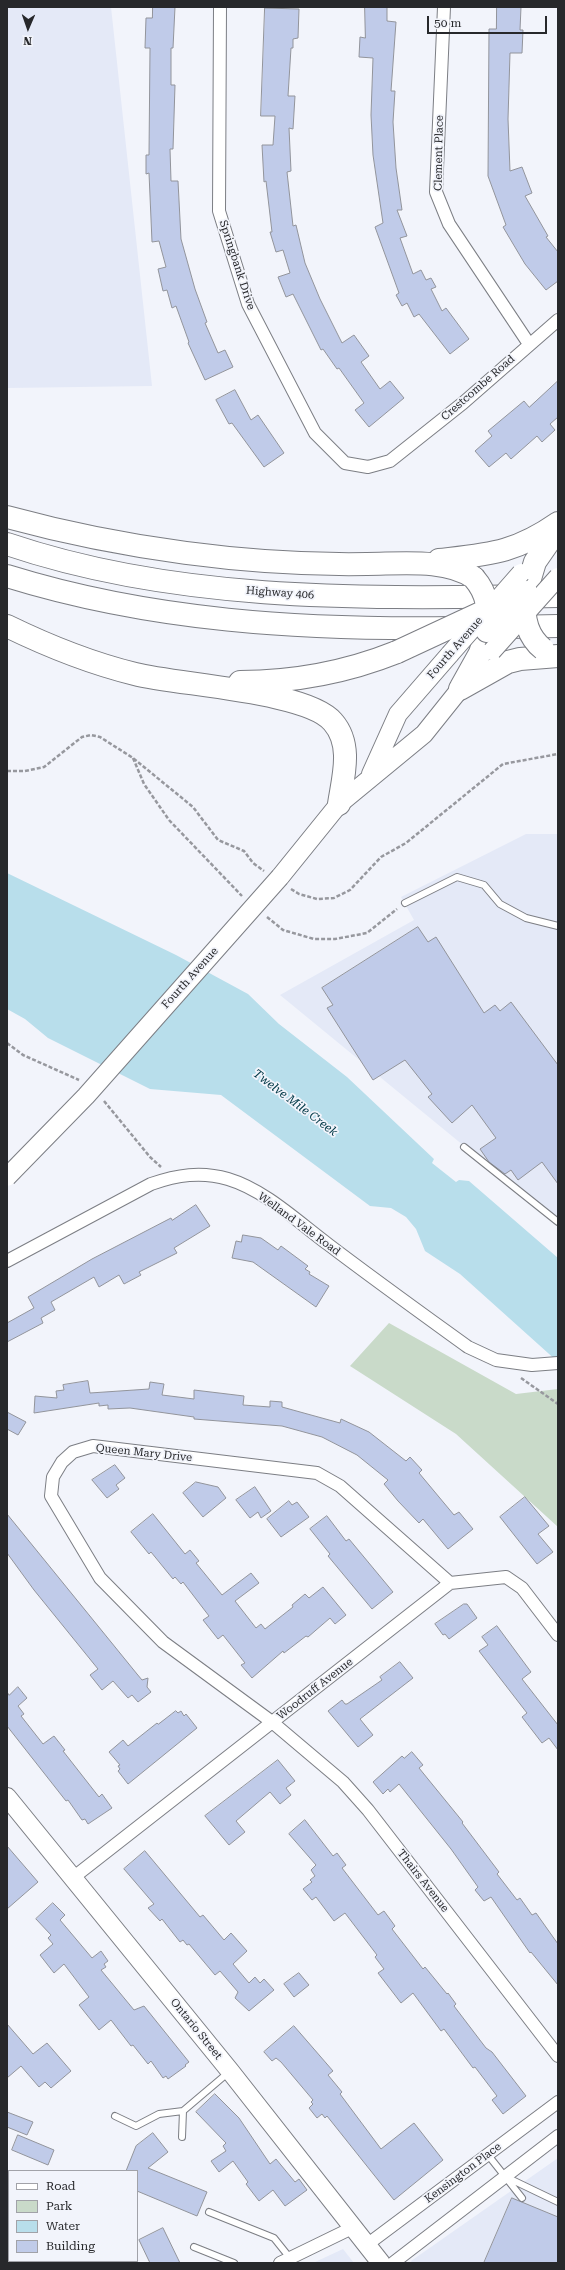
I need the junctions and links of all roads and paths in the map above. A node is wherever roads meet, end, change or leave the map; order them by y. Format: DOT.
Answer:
graph roads {
  1 [pos="220,7"];
  2 [pos="444,7"];
  3 [pos="558,320"];
  4 [pos="529,344"];
  5 [pos="397,455"];
  6 [pos="7,517"];
  7 [pos="556,530"];
  8 [pos="7,544"];
  9 [pos="408,564"];
  10 [pos="558,575"];
  11 [pos="7,576"];
  12 [pos="526,580"];
  13 [pos="558,596"];
  14 [pos="488,609"];
  15 [pos="525,614"];
  16 [pos="7,626"];
  17 [pos="558,626"];
  18 [pos="486,645"];
  19 [pos="553,653"];
  20 [pos="450,654"];
  21 [pos="173,680"];
  22 [pos="460,688"];
  23 [pos="558,754"];
  24 [pos="7,770"];
  25 [pos="370,776"];
  26 [pos="339,804"];
  27 [pos="277,878"];
  28 [pos="405,903"];
  29 [pos="558,926"];
  30 [pos="464,1147"];
  31 [pos="7,1177"];
  32 [pos="558,1222"];
  33 [pos="7,1261"];
  34 [pos="496,1360"];
  35 [pos="558,1363"];
  36 [pos="558,1404"];
  37 [pos="450,1583"];
  38 [pos="558,1635"];
  39 [pos="272,1722"];
  40 [pos="7,1797"];
  41 [pos="74,1877"];
  42 [pos="558,2056"];
  43 [pos="230,2072"];
  44 [pos="558,2102"];
  45 [pos="183,2111"];
  46 [pos="115,2116"];
  47 [pos="558,2136"];
  48 [pos="182,2138"];
  49 [pos="488,2155"];
  50 [pos="506,2177"];
  51 [pos="522,2198"];
  52 [pos="558,2202"];
  53 [pos="209,2212"];
  54 [pos="354,2227"];
  55 [pos="368,2244"];
  56 [pos="194,2247"];
  57 [pos="285,2260"];
  58 [pos="234,2263"];
  59 [pos="381,2263"];
  60 [pos="393,2263"];
  1 -- 5 [label="street, Springbank Drive"];
  2 -- 4 [label="street, Clement Place"];
  3 -- 4 [label="street, Crestcombe Road"];
  4 -- 5 [label="street, Crestcombe Road"];
  6 -- 9 [label="highway"];
  7 -- 9 [label="highway"];
  7 -- 12 [label="highway"];
  8 -- 13 [label="highway, Highway 406"];
  9 -- 14 [label="highway, bridge"];
  10 -- 12 [label="highway"];
  10 -- 15 [label="main road, bridge"];
  11 -- 17 [label="highway"];
  12 -- 14 [label="highway, bridge"];
  12 -- 15 [label="highway, bridge"];
  13 -- 15 [label="highway"];
  14 -- 18 [label="highway, bridge"];
  14 -- 20 [label="main road, Fourth Avenue, bridge"];
  14 -- 21 [label="highway, bridge"];
  15 -- 18 [label="highway, bridge"];
  15 -- 19 [label="highway, bridge"];
  16 -- 21 [label="highway"];
  18 -- 20 [label="highway, bridge"];
  18 -- 22 [label="highway"];
  19 -- 22 [label="highway"];
  20 -- 25 [label="main road, Fourth Avenue"];
  21 -- 26 [label="highway"];
  22 -- 25 [label="main road, Fourth Avenue"];
  23 -- 27 [label="path"];
  24 -- 27 [label="path"];
  25 -- 26 [label="main road, Fourth Avenue"];
  26 -- 27 [label="main road, Fourth Avenue"];
  27 -- 31 [label="main road, Fourth Avenue, bridge"];
  28 -- 29 [label="lane"];
  30 -- 32 [label="lane"];
  33 -- 34 [label="street, Welland Vale Road"];
  34 -- 35 [label="street, Welland Vale Road"];
  34 -- 36 [label="path"];
  37 -- 38 [label="street"];
  37 -- 39 [label="street, Woodruff Avenue"];
  37 -- 39 [label="street, Queen Mary Drive"];
  39 -- 41 [label="street, Woodruff Avenue"];
  39 -- 42 [label="street, Thairs Avenue"];
  40 -- 41 [label="main road, Ontario Street"];
  41 -- 43 [label="main road, Ontario Street"];
  43 -- 45 [label="lane"];
  43 -- 54 [label="main road, Ontario Street"];
  44 -- 49 [label="street, Kensington Place"];
  45 -- 46 [label="lane"];
  45 -- 48 [label="lane"];
  47 -- 50 [label="street"];
  49 -- 50 [label="lane"];
  49 -- 55 [label="street, Kensington Place"];
  50 -- 51 [label="lane"];
  50 -- 52 [label="lane"];
  50 -- 60 [label="street"];
  53 -- 57 [label="lane"];
  54 -- 55 [label="main road, Ontario Street"];
  54 -- 57 [label="street"];
  55 -- 59 [label="main road, Ontario Street"];
  56 -- 58 [label="lane"];
}
